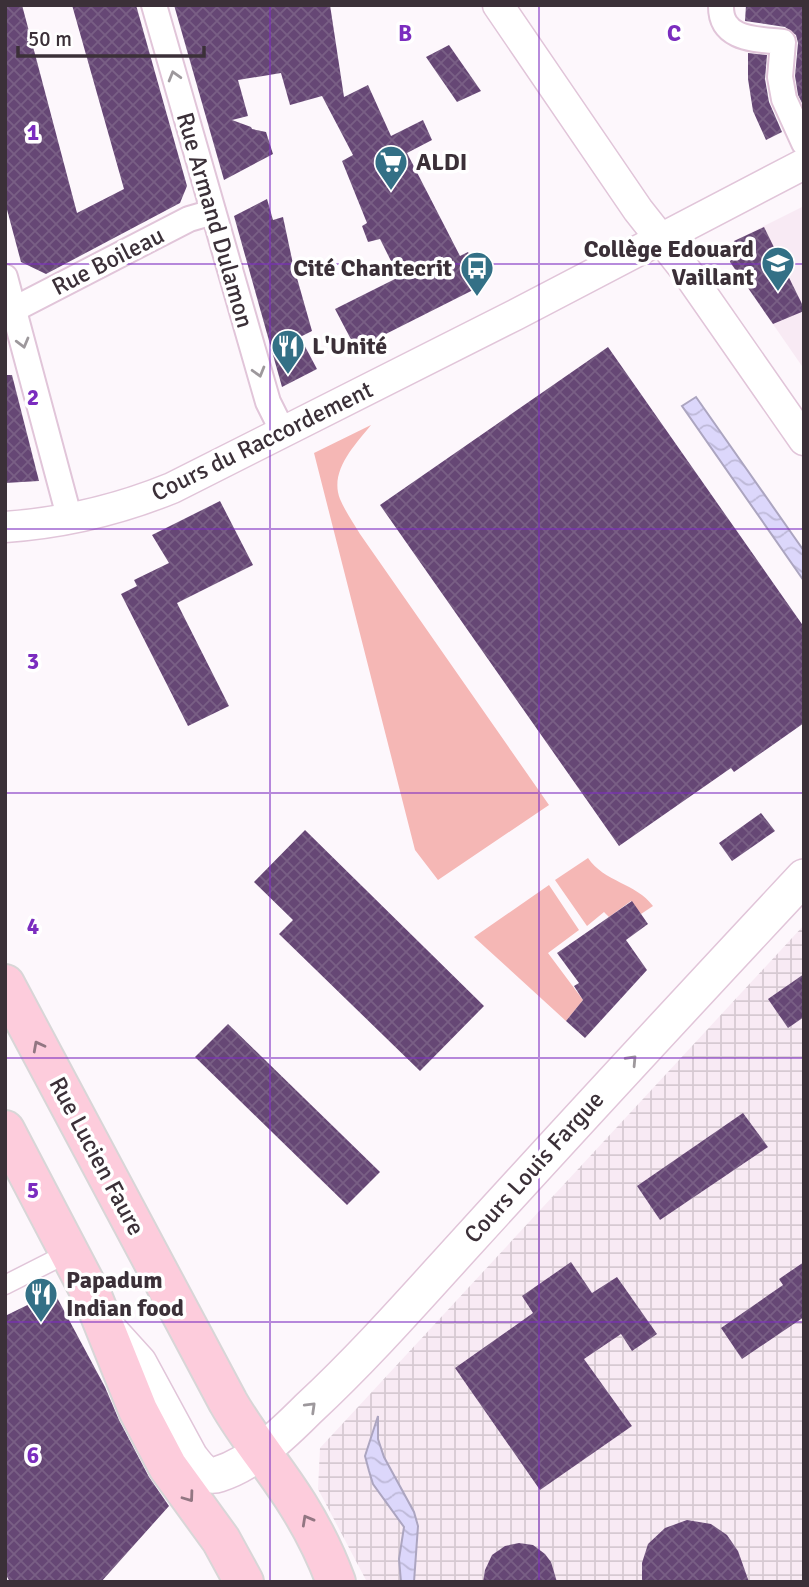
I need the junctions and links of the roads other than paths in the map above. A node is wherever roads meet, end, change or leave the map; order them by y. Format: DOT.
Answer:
graph roads {
  1 [pos="154,5"];
  2 [pos="498,5"];
  3 [pos="721,5"];
  4 [pos="804,142"];
  5 [pos="804,164"];
  6 [pos="213,212"];
  7 [pos="661,238"];
  8 [pos="5,277"];
  9 [pos="10,312"];
  10 [pos="283,432"];
  11 [pos="804,440"];
  12 [pos="70,520"];
  13 [pos="5,527"];
  14 [pos="804,877"];
  15 [pos="5,984"];
  16 [pos="5,1130"];
  17 [pos="69,1252"];
  18 [pos="5,1285"];
  19 [pos="105,1324"];
  20 [pos="260,1452"];
  21 [pos="244,1582"];
  22 [pos="336,1582"];
  6 -- 1 [label="street, Rue Armand Dulamon, one-way"];
  2 -- 7 [label="street"];
  3 -- 4 [label="street"];
  5 -- 7 [label="street, Cours du Raccordement"];
  6 -- 9 [label="street, Rue Boileau"];
  6 -- 10 [label="street, Rue Armand Dulamon, one-way"];
  7 -- 10 [label="street, Cours du Raccordement"];
  7 -- 11 [label="street"];
  8 -- 9 [label="street"];
  9 -- 12 [label="street, one-way"];
  10 -- 12 [label="street, Cours du Raccordement"];
  12 -- 13 [label="street, Cours du Raccordement"];
  20 -- 14 [label="main road, Cours Louis Fargue, one-way"];
  20 -- 15 [label="main road, Rue Lucien Faure, one-way"];
  16 -- 17 [label="main road"];
  17 -- 18 [label="street"];
  17 -- 19 [label="main road"];
  19 -- 20 [label="main road, Cours Louis Fargue"];
  19 -- 21 [label="main road, one-way"];
  22 -- 20 [label="main road, Rue Lucien Faure, one-way"];
}
